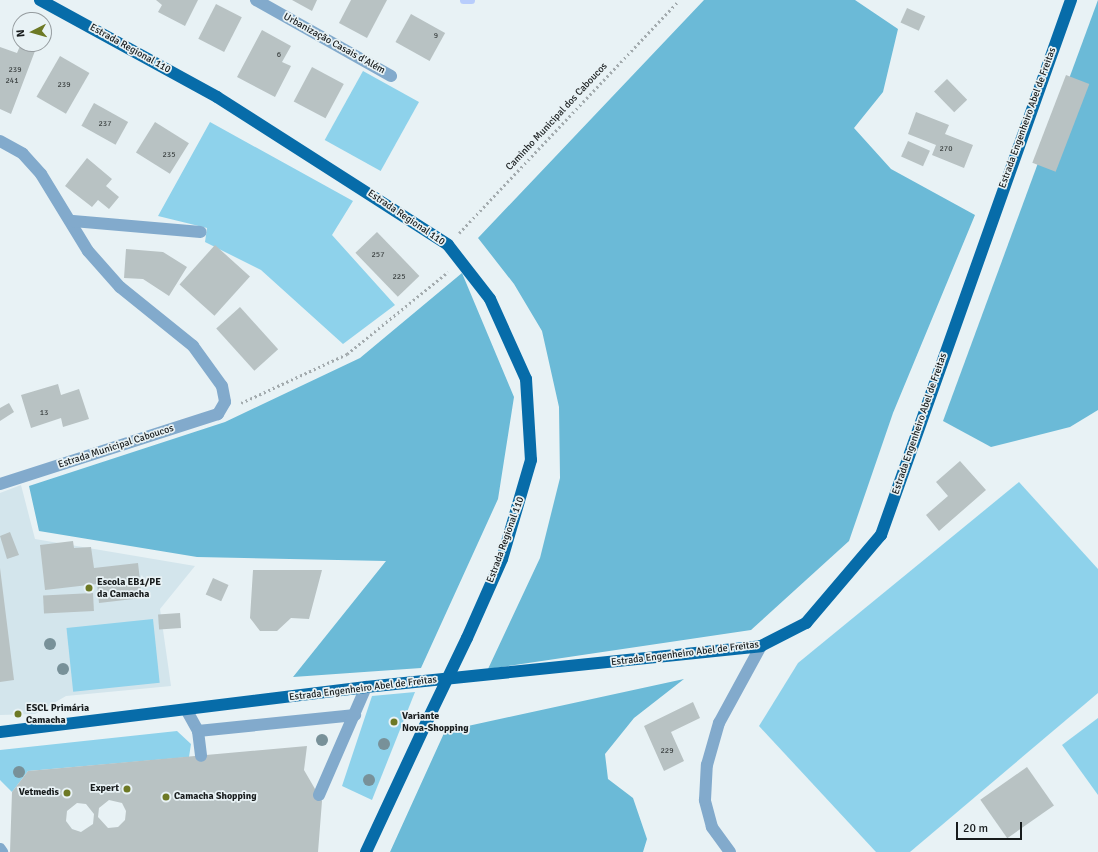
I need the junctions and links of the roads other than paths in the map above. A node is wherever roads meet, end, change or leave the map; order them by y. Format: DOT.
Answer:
graph roads {
  1 [pos="40,0"];
  2 [pos="256,0"];
  3 [pos="1071,0"];
  4 [pos="391,76"];
  5 [pos="0,141"];
  6 [pos="73,221"];
  7 [pos="201,232"];
  8 [pos="0,484"];
  9 [pos="761,646"];
  10 [pos="366,688"];
  11 [pos="187,711"];
  12 [pos="355,715"];
  13 [pos="198,731"];
  14 [pos="0,732"];
  15 [pos="201,756"];
  16 [pos="319,795"];
  17 [pos="0,849"];
  18 [pos="2,852"];
  19 [pos="366,852"];
  20 [pos="730,852"];
  1 -- 19 [label="main road, Estrada Regional 110, bridge"];
  2 -- 4 [label="street, Urbanização Casais d'Além"];
  3 -- 9 [label="main road, Estrada Engenheiro Abel de Freitas"];
  5 -- 6 [label="street"];
  6 -- 7 [label="street"];
  6 -- 8 [label="street, Estrada Municipal Caboucos"];
  9 -- 10 [label="main road, Estrada Engenheiro Abel de Freitas"];
  9 -- 20 [label="street"];
  10 -- 11 [label="main road, Estrada Engenheiro Abel de Freitas"];
  10 -- 12 [label="street"];
  11 -- 13 [label="street"];
  11 -- 14 [label="main road, Estrada Engenheiro Abel de Freitas"];
  12 -- 13 [label="street"];
  12 -- 16 [label="street"];
  13 -- 15 [label="street"];
  17 -- 18 [label="street"];
}
